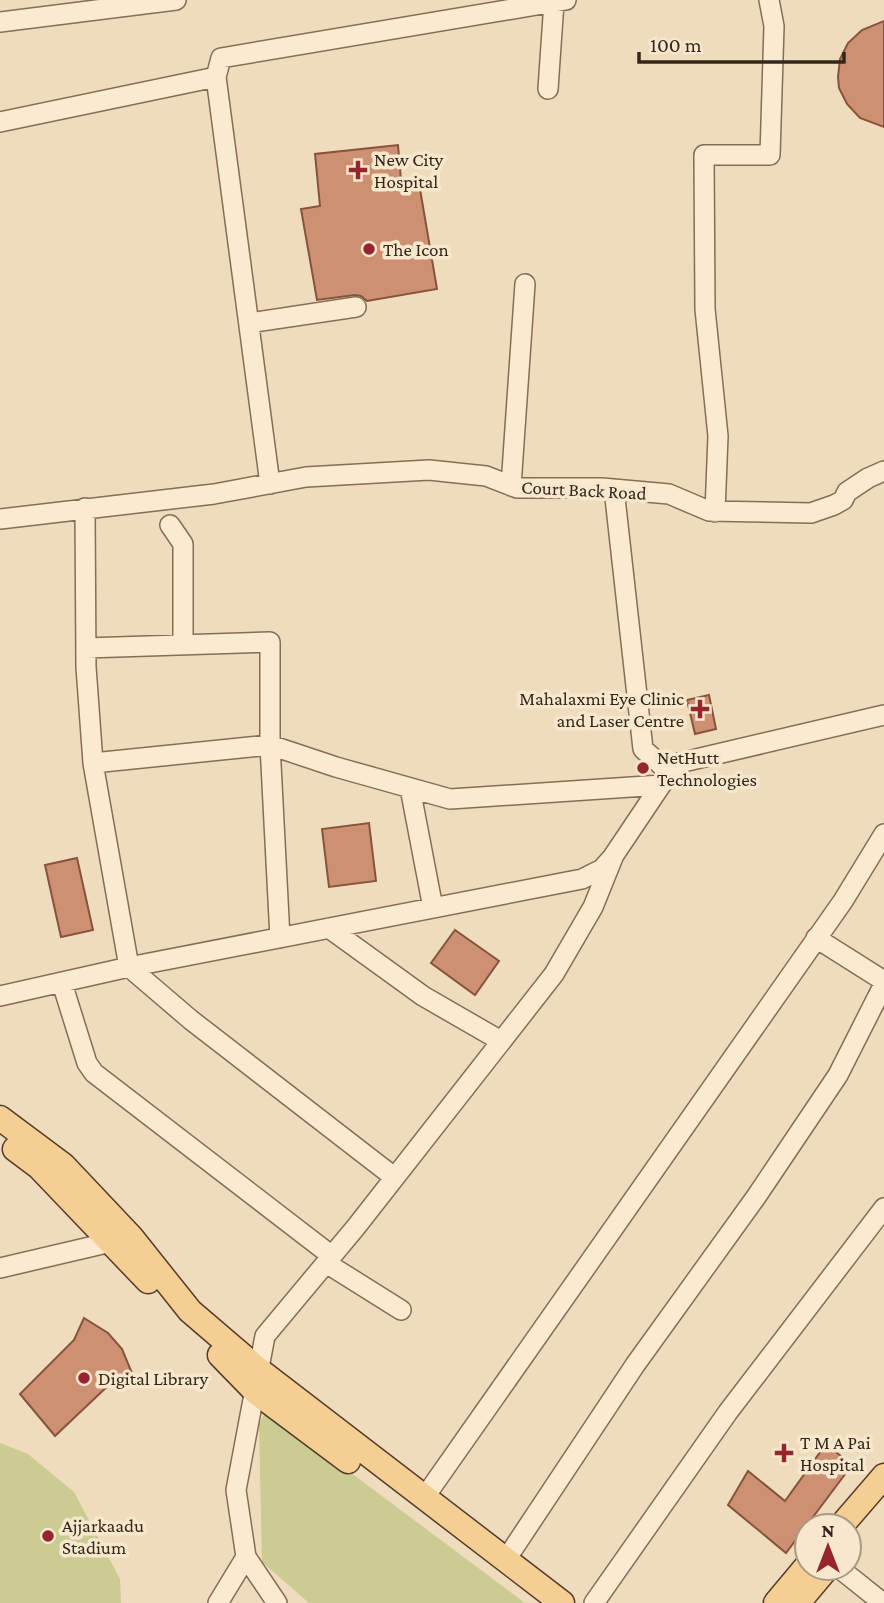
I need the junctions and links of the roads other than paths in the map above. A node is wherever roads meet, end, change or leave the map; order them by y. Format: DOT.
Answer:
graph roads {
  1 [pos="176,0"];
  2 [pos="769,0"];
  3 [pos="560,1"];
  4 [pos="0,22"];
  5 [pos="216,77"];
  6 [pos="548,89"];
  7 [pos="0,122"];
  8 [pos="525,284"];
  9 [pos="356,307"];
  10 [pos="249,323"];
  11 [pos="884,471"];
  12 [pos="270,484"];
  13 [pos="511,486"];
  14 [pos="614,489"];
  15 [pos="85,508"];
  16 [pos="715,512"];
  17 [pos="0,520"];
  18 [pos="170,525"];
  19 [pos="183,645"];
  20 [pos="86,648"];
  21 [pos="884,715"];
  22 [pos="270,745"];
  23 [pos="93,763"];
  24 [pos="665,779"];
  25 [pos="410,788"];
  26 [pos="884,834"];
  27 [pos="614,855"];
  28 [pos="433,908"];
  29 [pos="328,928"];
  30 [pos="280,938"];
  31 [pos="816,939"];
  32 [pos="129,967"];
  33 [pos="62,982"];
  34 [pos="884,983"];
  35 [pos="0,996"];
  36 [pos="501,1041"];
  37 [pos="0,1118"];
  38 [pos="0,1138"];
  39 [pos="394,1177"];
  40 [pos="884,1208"];
  41 [pos="111,1242"];
  42 [pos="329,1259"];
  43 [pos="0,1268"];
  44 [pos="401,1310"];
  45 [pos="258,1382"];
  46 [pos="884,1476"];
  47 [pos="424,1498"];
  48 [pos="884,1502"];
  49 [pos="853,1512"];
  50 [pos="863,1527"];
  51 [pos="246,1558"];
  52 [pos="505,1561"];
  53 [pos="793,1582"];
  54 [pos="815,1582"];
  55 [pos="857,1582"];
  56 [pos="218,1603"];
  57 [pos="277,1603"];
  58 [pos="544,1603"];
  59 [pos="562,1603"];
  60 [pos="594,1603"];
  61 [pos="775,1603"];
  62 [pos="797,1603"];
  63 [pos="883,1603"];
  1 -- 4 [label="street"];
  2 -- 16 [label="street"];
  3 -- 5 [label="street"];
  3 -- 6 [label="street"];
  5 -- 7 [label="street"];
  5 -- 10 [label="street"];
  8 -- 13 [label="street"];
  9 -- 10 [label="street"];
  10 -- 12 [label="street"];
  11 -- 16 [label="street, Court Back Road"];
  12 -- 13 [label="street, Court Back Road"];
  12 -- 15 [label="street, Court Back Road"];
  13 -- 14 [label="street, Court Back Road"];
  14 -- 16 [label="street, Court Back Road"];
  14 -- 24 [label="street"];
  15 -- 17 [label="street, Court Back Road"];
  15 -- 20 [label="street"];
  18 -- 19 [label="street"];
  19 -- 20 [label="street"];
  19 -- 22 [label="street"];
  20 -- 23 [label="street"];
  21 -- 24 [label="street"];
  22 -- 23 [label="street"];
  22 -- 25 [label="street"];
  22 -- 30 [label="street"];
  23 -- 32 [label="street"];
  24 -- 25 [label="street"];
  24 -- 27 [label="street"];
  25 -- 28 [label="street"];
  26 -- 31 [label="street"];
  27 -- 28 [label="street"];
  27 -- 36 [label="street"];
  28 -- 29 [label="street"];
  29 -- 30 [label="street"];
  29 -- 36 [label="street"];
  30 -- 32 [label="street"];
  31 -- 34 [label="street"];
  31 -- 47 [label="street"];
  32 -- 33 [label="street"];
  32 -- 39 [label="street"];
  33 -- 35 [label="street"];
  33 -- 42 [label="street"];
  34 -- 52 [label="street"];
  36 -- 39 [label="street"];
  37 -- 45 [label="main road"];
  38 -- 41 [label="main road"];
  39 -- 42 [label="street"];
  40 -- 60 [label="street"];
  41 -- 43 [label="street"];
  41 -- 45 [label="main road"];
  42 -- 44 [label="street"];
  42 -- 45 [label="street"];
  45 -- 47 [label="main road"];
  45 -- 51 [label="street"];
  45 -- 58 [label="main road"];
  46 -- 49 [label="main road"];
  47 -- 52 [label="main road"];
  48 -- 50 [label="main road"];
  51 -- 56 [label="street"];
  51 -- 57 [label="street"];
  52 -- 59 [label="main road"];
  53 -- 61 [label="main road"];
  54 -- 62 [label="main road"];
  55 -- 63 [label="street"];
}
